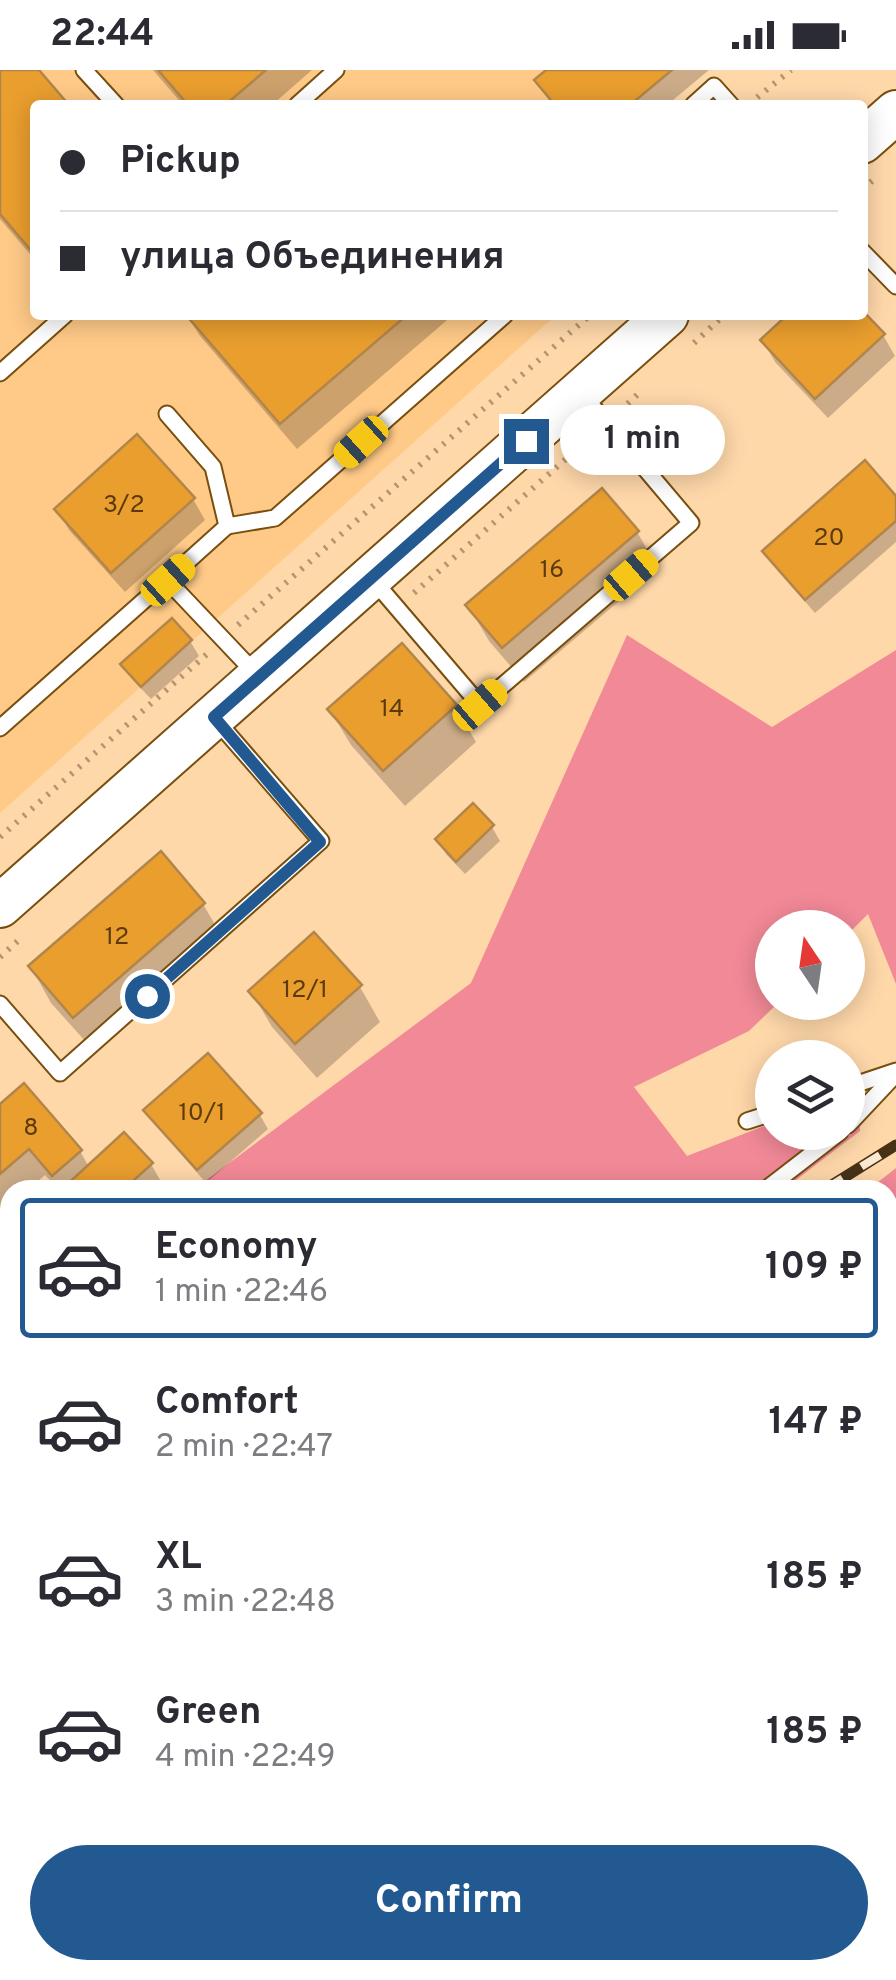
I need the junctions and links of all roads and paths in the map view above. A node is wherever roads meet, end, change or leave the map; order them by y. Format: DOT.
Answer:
graph roads {
  1 [pos="84,70"];
  2 [pos="336,70"];
  3 [pos="791,70"];
  4 [pos="111,100"];
  5 [pos="303,100"];
  6 [pos="699,100"];
  7 [pos="727,100"];
  8 [pos="754,100"];
  9 [pos="896,112"];
  10 [pos="868,137"];
  11 [pos="868,257"];
  12 [pos="896,286"];
  13 [pos="58,320"];
  14 [pos="499,320"];
  15 [pos="584,320"];
  16 [pos="661,320"];
  17 [pos="0,373"];
  18 [pos="580,392"];
  19 [pos="167,414"];
  20 [pos="227,526"];
  21 [pos="372,578"];
  22 [pos="168,580"];
  23 [pos="223,639"];
  24 [pos="258,677"];
  25 [pos="214,717"];
  26 [pos="0,728"];
  27 [pos="0,837"];
  28 [pos="0,906"];
  29 [pos="0,1004"];
  30 [pos="896,1072"];
  31 [pos="865,1082"];
  32 [pos="865,1106"];
  33 [pos="755,1118"];
  34 [pos="747,1121"];
  35 [pos="817,1150"];
  36 [pos="778,1180"];
  1 -- 4 [label="lane"];
  2 -- 5 [label="lane"];
  3 -- 8 [label="path"];
  6 -- 7 [label="lane"];
  9 -- 10 [label="main road"];
  11 -- 12 [label="lane"];
  13 -- 17 [label="lane"];
  14 -- 20 [label="lane"];
  15 -- 23 [label="path"];
  16 -- 18 [label="main road"];
  18 -- 21 [label="main road"];
  18 -- 21 [label="lane"];
  19 -- 20 [label="lane"];
  20 -- 22 [label="lane"];
  21 -- 24 [label="main road"];
  22 -- 23 [label="lane"];
  22 -- 26 [label="lane"];
  23 -- 24 [label="lane"];
  23 -- 27 [label="path"];
  24 -- 25 [label="main road"];
  25 -- 28 [label="main road"];
  25 -- 29 [label="lane"];
  30 -- 31 [label="lane"];
  30 -- 32 [label="lane"];
  33 -- 34 [label="lane"];
  35 -- 36 [label="lane"];
}
